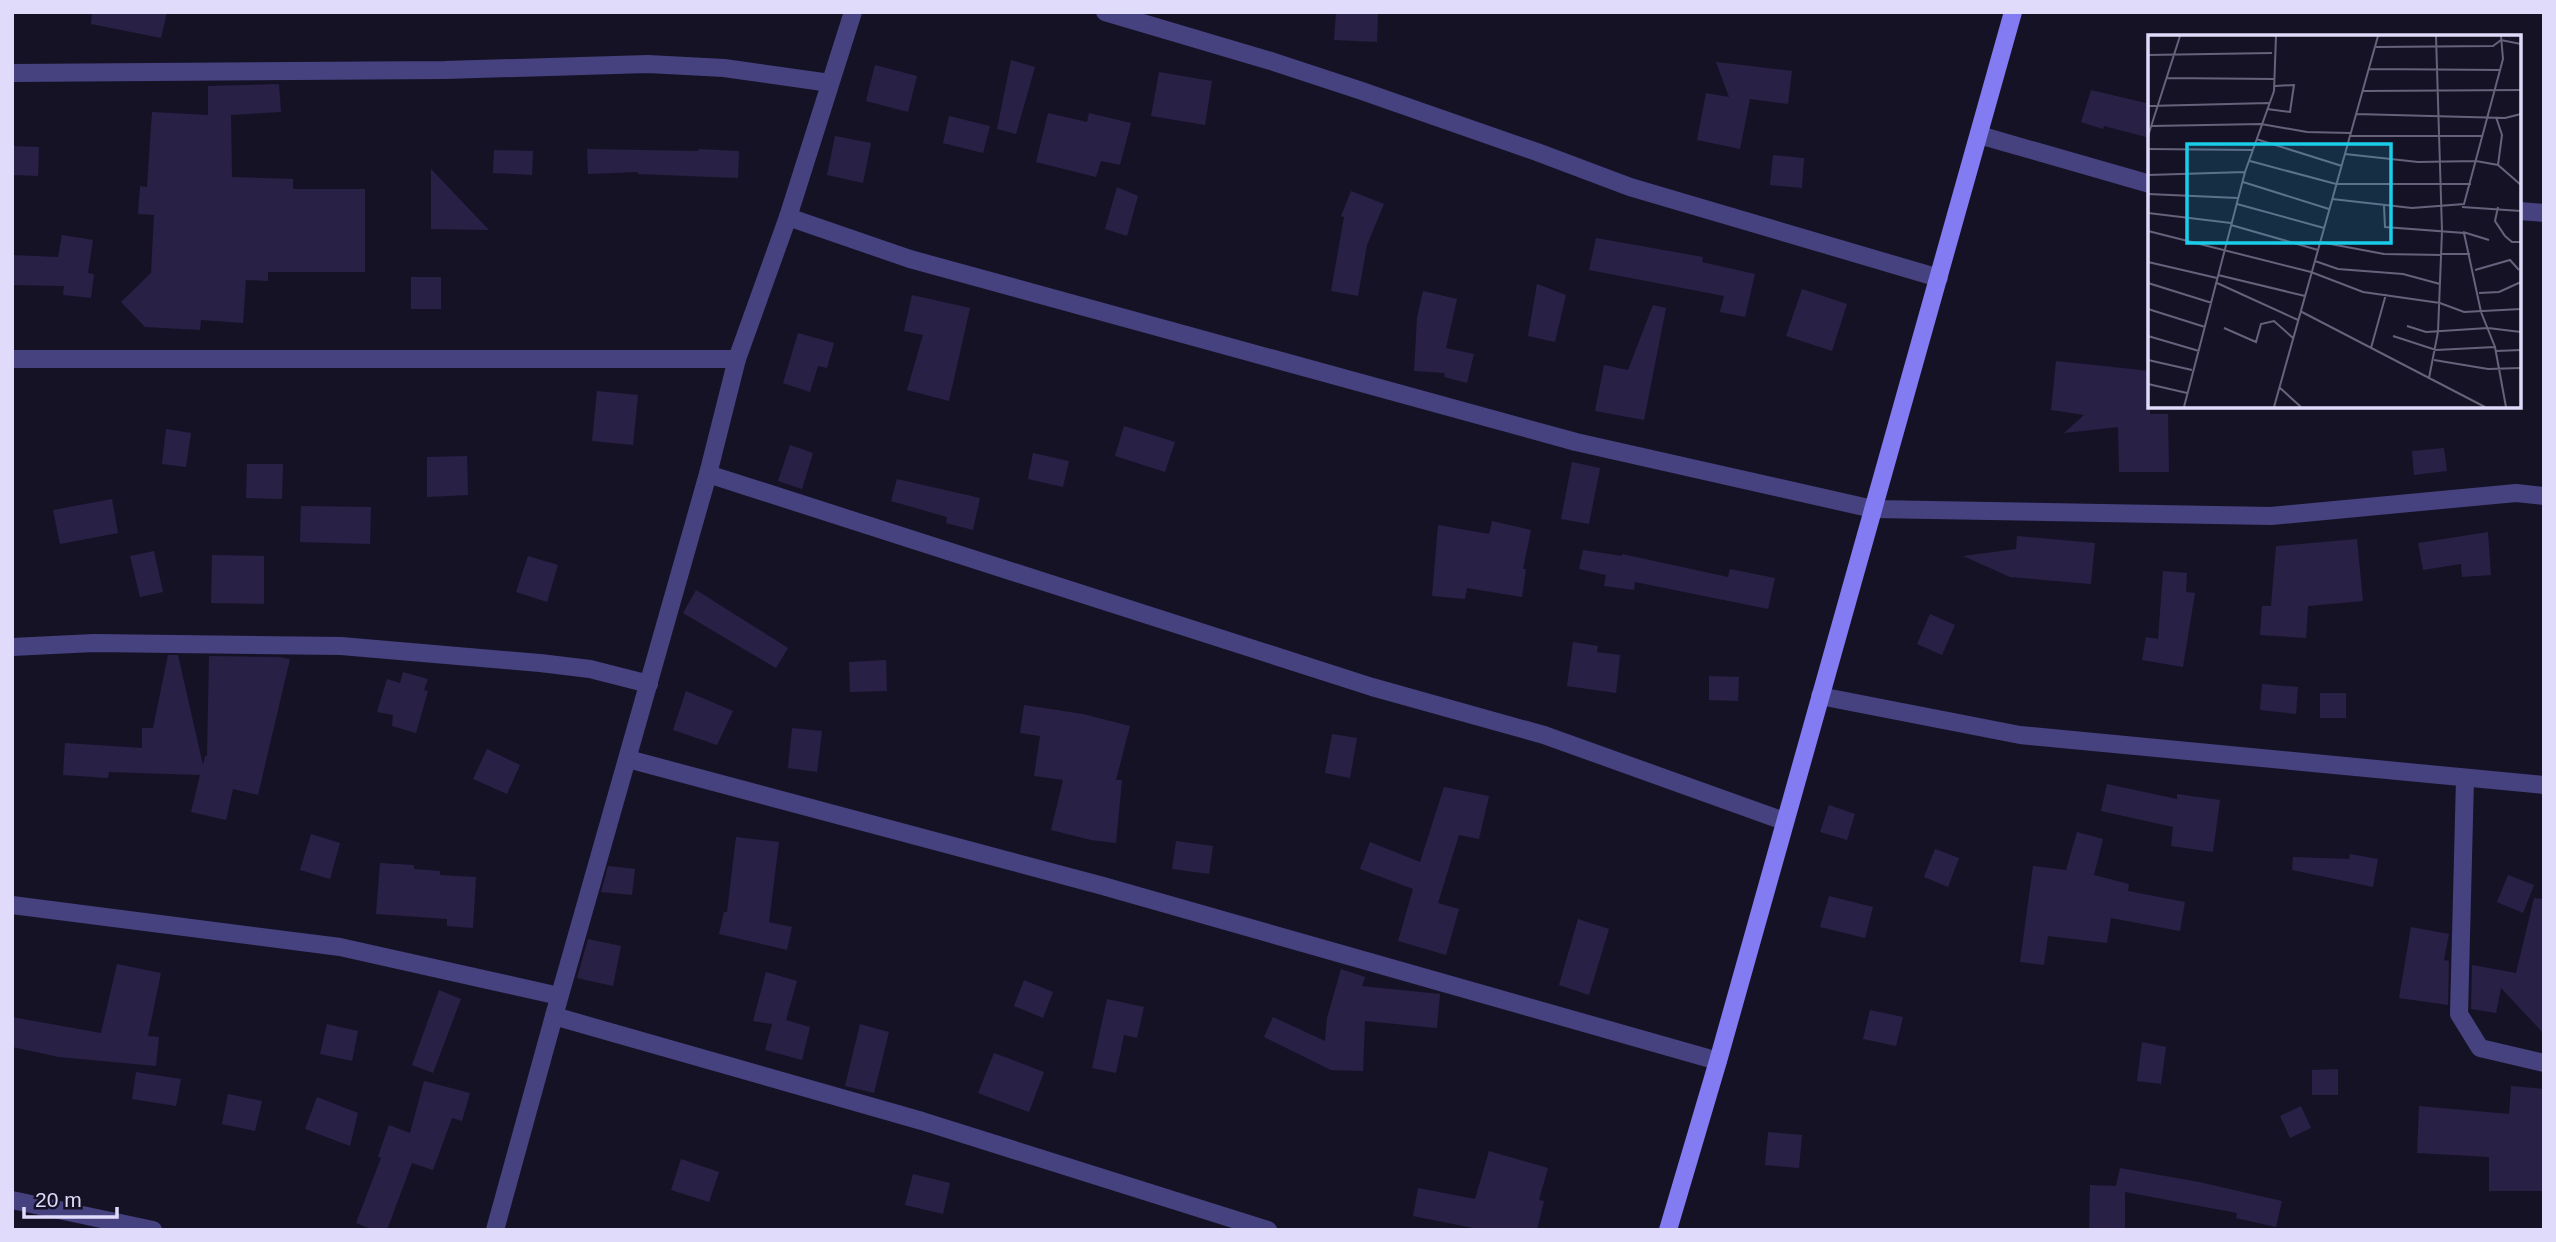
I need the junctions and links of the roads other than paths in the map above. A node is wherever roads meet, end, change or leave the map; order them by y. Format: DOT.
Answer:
graph roads {
  1 [pos="853,12"];
  2 [pos="1105,12"];
  3 [pos="2013,12"];
  4 [pos="12,74"];
  5 [pos="830,83"];
  6 [pos="1979,135"];
  7 [pos="2148,183"];
  8 [pos="2521,211"];
  9 [pos="2544,213"];
  10 [pos="788,217"];
  11 [pos="1939,278"];
  12 [pos="12,359"];
  13 [pos="737,359"];
  14 [pos="708,474"];
  15 [pos="2544,496"];
  16 [pos="1873,509"];
  17 [pos="12,647"];
  18 [pos="649,684"];
  19 [pos="1820,695"];
  20 [pos="628,759"];
  21 [pos="2465,779"];
  22 [pos="2544,785"];
  23 [pos="1784,821"];
  24 [pos="12,905"];
  25 [pos="559,996"];
  26 [pos="554,1016"];
  27 [pos="1718,1060"];
  28 [pos="2544,1063"];
  29 [pos="12,1199"];
  30 [pos="1669,1229"];
  31 [pos="153,1230"];
  32 [pos="495,1230"];
  33 [pos="1268,1230"];
  1 -- 5 [label="street"];
  2 -- 11 [label="street"];
  3 -- 6 [label="street"];
  4 -- 5 [label="street"];
  5 -- 10 [label="street"];
  6 -- 7 [label="street"];
  6 -- 11 [label="street"];
  8 -- 9 [label="street"];
  10 -- 13 [label="street"];
  10 -- 16 [label="street"];
  11 -- 16 [label="street"];
  12 -- 13 [label="street"];
  13 -- 14 [label="street"];
  14 -- 18 [label="street"];
  14 -- 23 [label="street"];
  15 -- 16 [label="street"];
  16 -- 19 [label="street"];
  17 -- 18 [label="street"];
  18 -- 20 [label="street"];
  19 -- 21 [label="street"];
  19 -- 23 [label="street"];
  20 -- 25 [label="street"];
  20 -- 27 [label="street"];
  21 -- 22 [label="street"];
  21 -- 28 [label="street"];
  23 -- 27 [label="street"];
  24 -- 25 [label="street"];
  25 -- 26 [label="street"];
  26 -- 32 [label="street"];
  26 -- 33 [label="street"];
  27 -- 30 [label="street"];
  29 -- 31 [label="street"];
}
